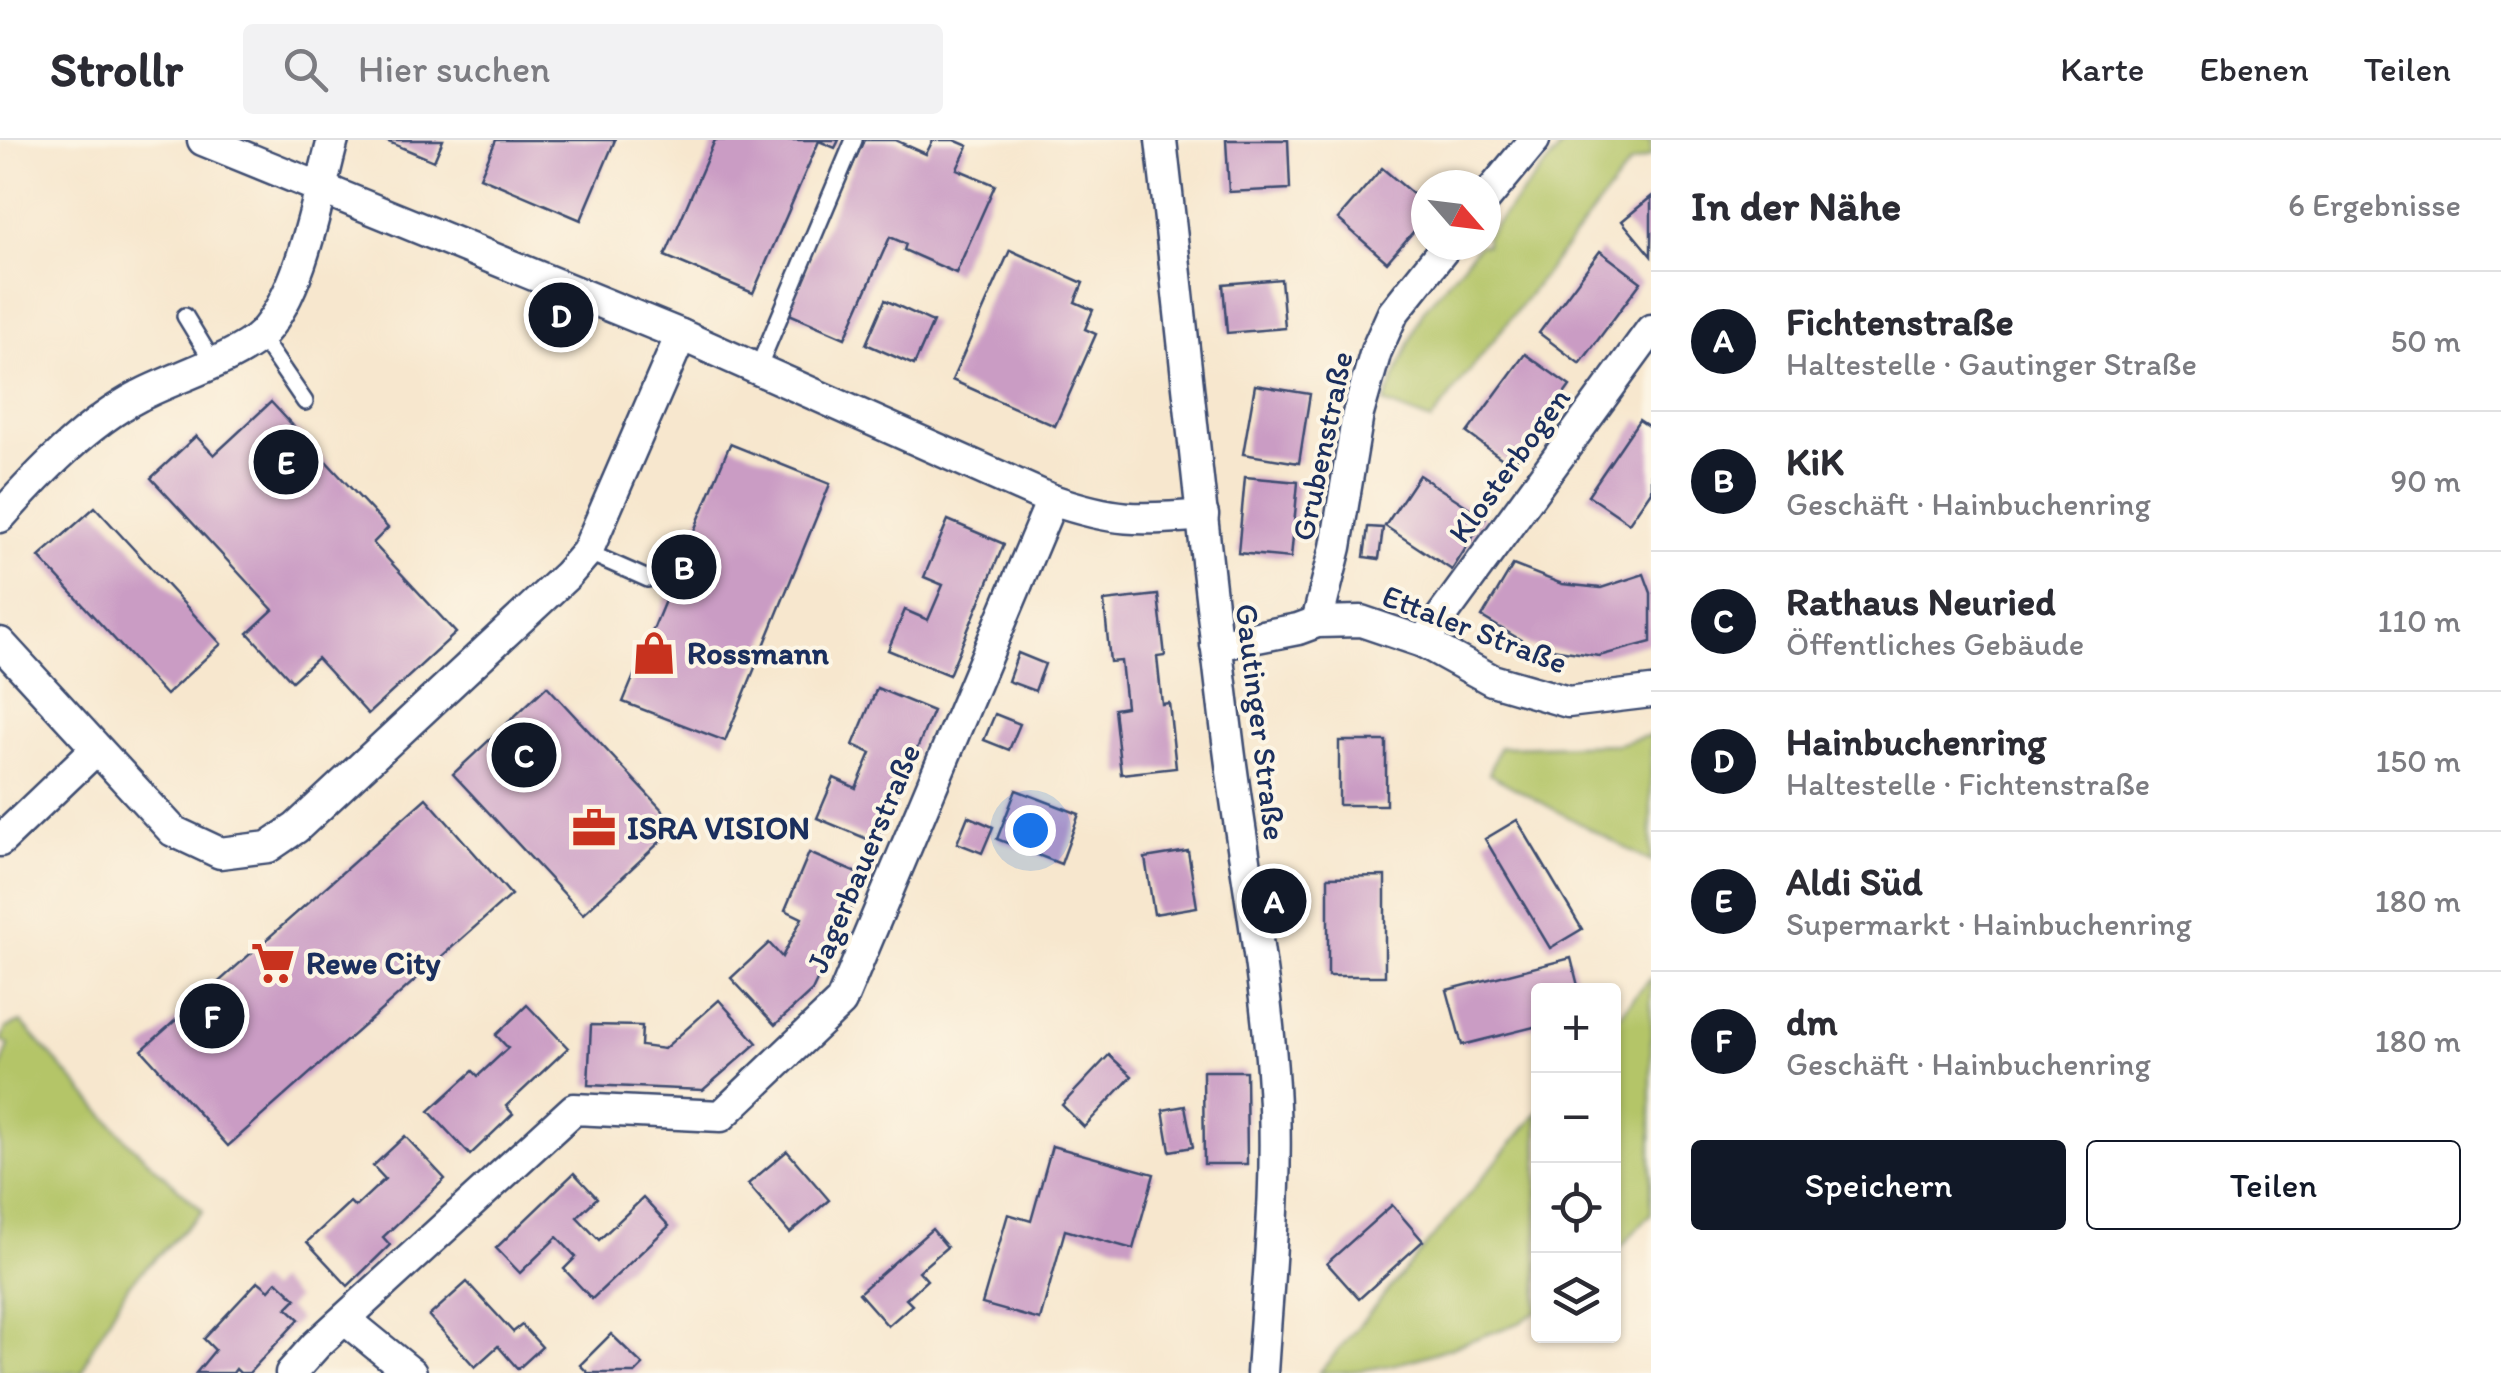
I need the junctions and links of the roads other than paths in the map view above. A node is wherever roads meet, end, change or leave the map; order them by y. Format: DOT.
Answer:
graph roads {
  1 [pos="203,140"];
  2 [pos="333,140"];
  3 [pos="854,140"];
  4 [pos="1161,140"];
  5 [pos="1534,140"];
  6 [pos="1501,180"];
  7 [pos="319,188"];
  8 [pos="1435,260"];
  9 [pos="185,316"];
  10 [pos="1651,330"];
  11 [pos="681,335"];
  12 [pos="260,336"];
  13 [pos="213,362"];
  14 [pos="758,368"];
  15 [pos="304,402"];
  16 [pos="1052,500"];
  17 [pos="1203,514"];
  18 [pos="0,517"];
  19 [pos="586,552"];
  20 [pos="648,579"];
  21 [pos="1317,622"];
  22 [pos="1423,642"];
  23 [pos="0,643"];
  24 [pos="1216,644"];
  25 [pos="1651,692"];
  26 [pos="95,750"];
  27 [pos="0,841"];
  28 [pos="346,1320"];
  29 [pos="291,1373"];
  30 [pos="412,1373"];
  31 [pos="1262,1373"];
  1 -- 7 [label="street"];
  2 -- 7 [label="street"];
  3 -- 14 [label="lane"];
  4 -- 17 [label="street, Gautinger Straße"];
  5 -- 6 [label="street"];
  7 -- 11 [label="street"];
  7 -- 12 [label="street"];
  8 -- 21 [label="street, Grubenstraße"];
  9 -- 13 [label="lane"];
  10 -- 22 [label="street, Klosterbogen"];
  11 -- 14 [label="street"];
  11 -- 19 [label="street"];
  12 -- 13 [label="street"];
  12 -- 15 [label="lane"];
  13 -- 18 [label="street"];
  14 -- 16 [label="street"];
  16 -- 17 [label="street"];
  16 -- 28 [label="street, Jagerbauerstraße"];
  17 -- 24 [label="street, Gautinger Straße"];
  19 -- 20 [label="lane"];
  19 -- 26 [label="street"];
  21 -- 22 [label="street, Ettaler Straße"];
  21 -- 24 [label="street, Ettaler Straße"];
  22 -- 25 [label="street, Ettaler Straße"];
  23 -- 26 [label="street"];
  24 -- 31 [label="street, Gautinger Straße"];
  26 -- 27 [label="street"];
  28 -- 29 [label="street, Jagerbauerstraße"];
  28 -- 30 [label="street"];
}
